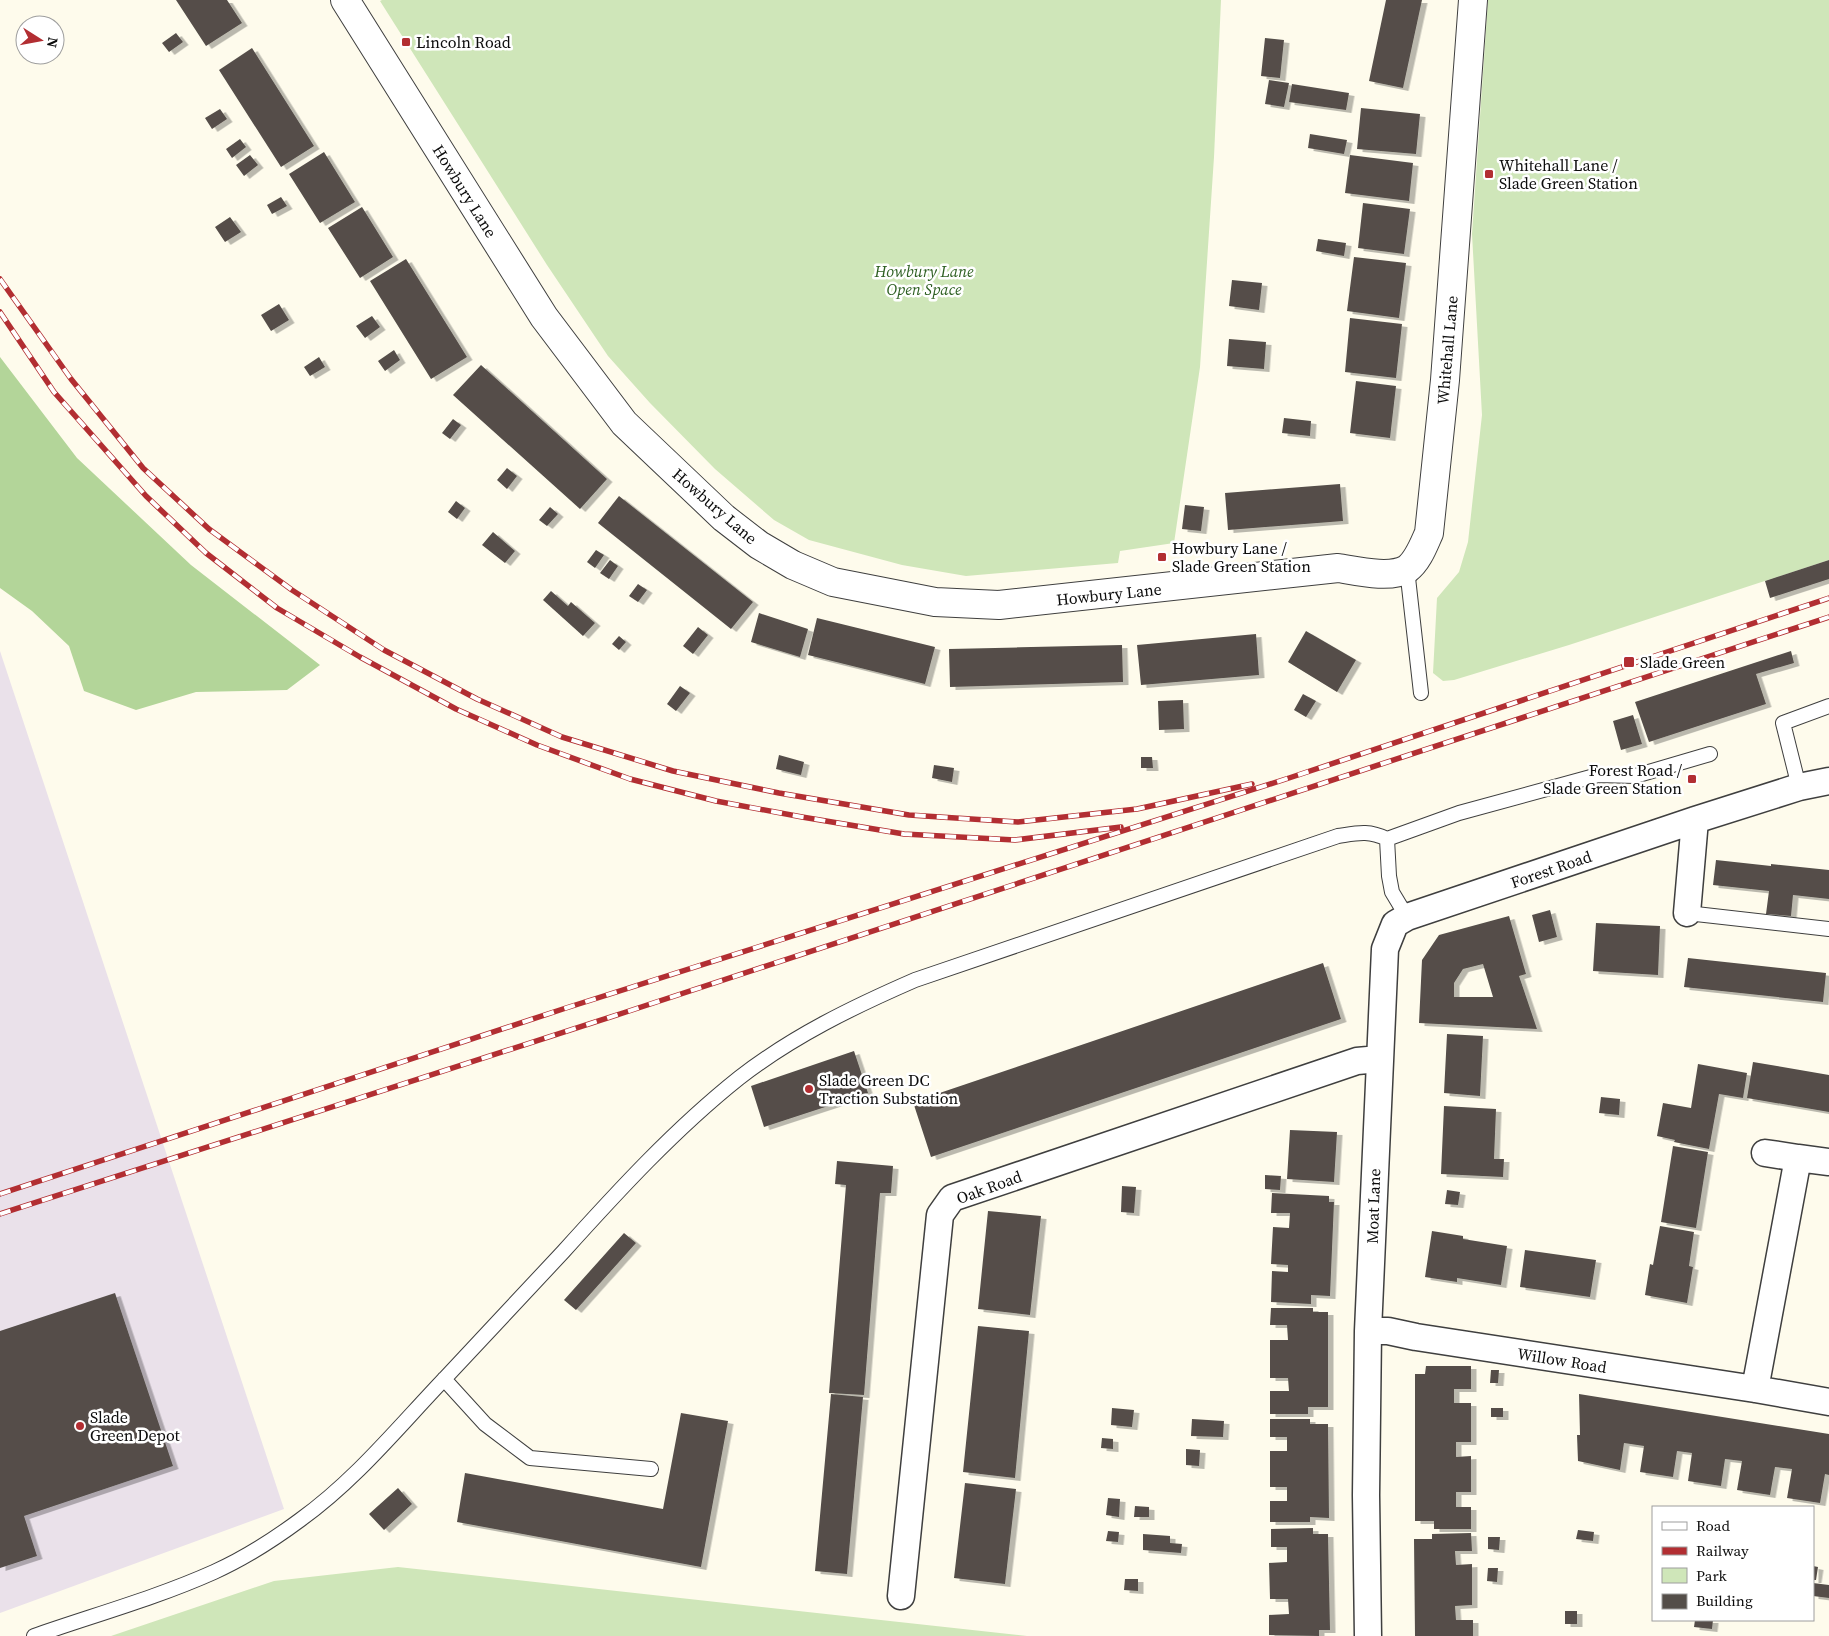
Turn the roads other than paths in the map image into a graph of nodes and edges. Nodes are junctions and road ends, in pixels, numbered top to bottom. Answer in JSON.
{"nodes":[{"id":1,"x":345,"y":0,"type":"edge"},
{"id":2,"x":1473,"y":0,"type":"edge"},
{"id":3,"x":1407,"y":568,"type":"junction"},
{"id":4,"x":1421,"y":693,"type":"dead end"},
{"id":5,"x":1829,"y":706,"type":"edge"},
{"id":6,"x":1710,"y":754,"type":"dead end"},
{"id":7,"x":1829,"y":781,"type":"edge"},
{"id":8,"x":1799,"y":788,"type":"junction"},
{"id":9,"x":1695,"y":820,"type":"junction"},
{"id":10,"x":1387,"y":839,"type":"junction"},
{"id":11,"x":1687,"y":913,"type":"joint"},
{"id":12,"x":1406,"y":917,"type":"junction"},
{"id":13,"x":1829,"y":929,"type":"edge"},
{"id":14,"x":1379,"y":1059,"type":"junction"},
{"id":15,"x":1765,"y":1153,"type":"dead end"},
{"id":16,"x":1798,"y":1158,"type":"junction"},
{"id":17,"x":1829,"y":1162,"type":"edge"},
{"id":18,"x":1368,"y":1331,"type":"junction"},
{"id":19,"x":444,"y":1379,"type":"junction"},
{"id":20,"x":1756,"y":1390,"type":"junction"},
{"id":21,"x":1829,"y":1402,"type":"edge"},
{"id":22,"x":652,"y":1469,"type":"dead end"},
{"id":23,"x":901,"y":1596,"type":"dead end"},
{"id":24,"x":34,"y":1636,"type":"edge"},
{"id":25,"x":1368,"y":1636,"type":"edge"}],
"edges":[{"from":1,"to":3,"type":"street","name":"Howbury Lane"},
{"from":2,"to":3,"type":"street","name":"Whitehall Lane"},
{"from":3,"to":4,"type":"lane"},
{"from":5,"to":8,"type":"lane"},
{"from":6,"to":10,"type":"lane"},
{"from":7,"to":8,"type":"street","name":"Forest Road"},
{"from":8,"to":9,"type":"street","name":"Forest Road"},
{"from":9,"to":11,"type":"street"},
{"from":9,"to":12,"type":"street","name":"Forest Road"},
{"from":10,"to":12,"type":"lane"},
{"from":10,"to":19,"type":"lane"},
{"from":11,"to":13,"type":"lane"},
{"from":12,"to":14,"type":"street","name":"Moat Lane"},
{"from":14,"to":18,"type":"street","name":"Moat Lane"},
{"from":14,"to":23,"type":"street","name":"Oak Road"},
{"from":15,"to":16,"type":"street"},
{"from":16,"to":17,"type":"street"},
{"from":16,"to":20,"type":"street"},
{"from":18,"to":20,"type":"street","name":"Willow Road"},
{"from":18,"to":25,"type":"street","name":"Moat Lane"},
{"from":19,"to":22,"type":"lane"},
{"from":19,"to":24,"type":"lane"},
{"from":20,"to":21,"type":"street","name":"Willow Road"}]}
